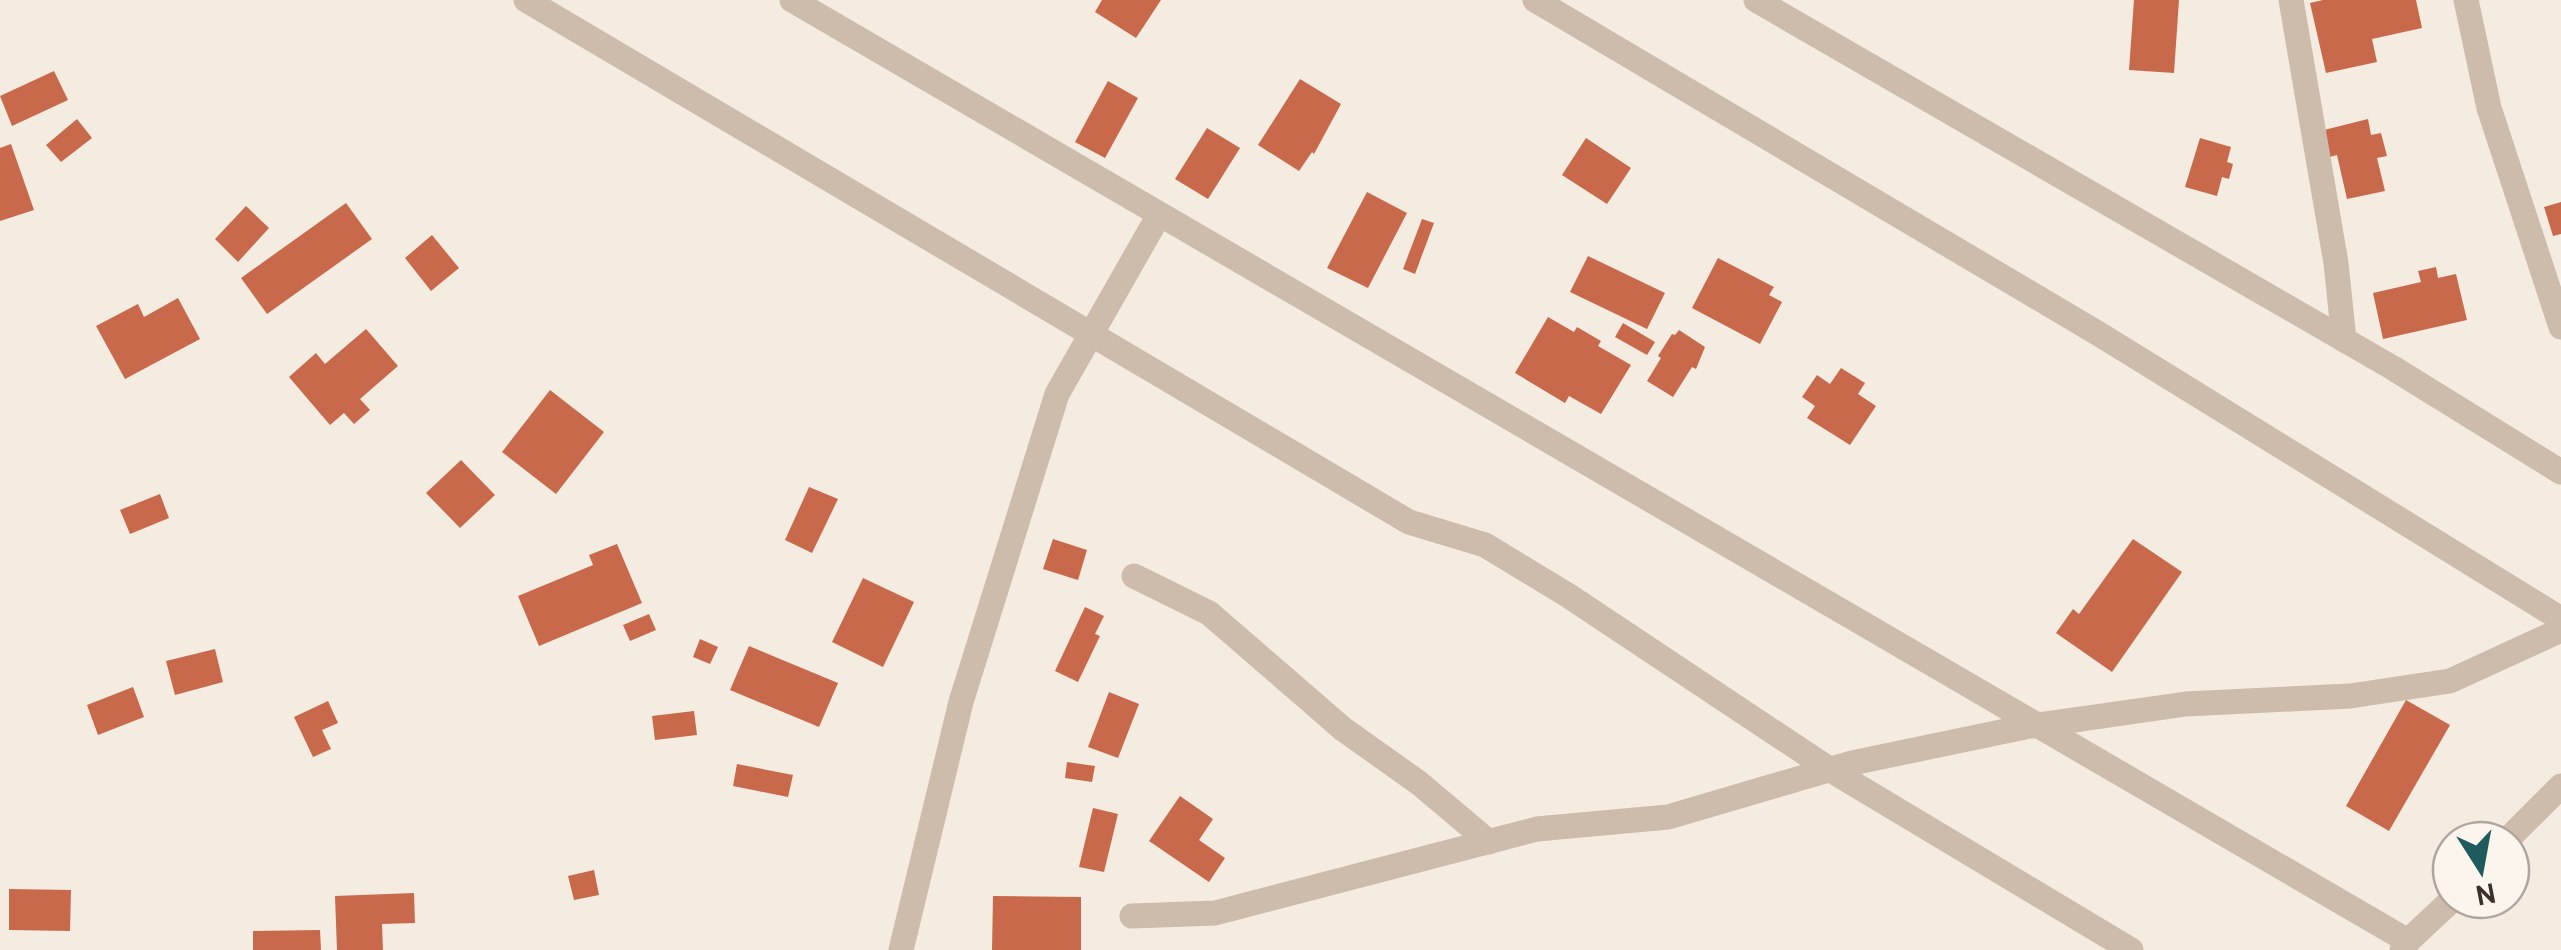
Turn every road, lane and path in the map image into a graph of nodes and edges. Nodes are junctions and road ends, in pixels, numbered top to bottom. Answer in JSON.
{"nodes":[{"id":1,"x":526,"y":0,"type":"edge"},
{"id":2,"x":792,"y":0,"type":"edge"},
{"id":3,"x":1535,"y":0,"type":"edge"},
{"id":4,"x":1756,"y":0,"type":"edge"},
{"id":5,"x":2291,"y":0,"type":"edge"},
{"id":6,"x":2466,"y":0,"type":"edge"},
{"id":7,"x":1159,"y":215,"type":"junction"},
{"id":8,"x":2561,"y":327,"type":"edge"},
{"id":9,"x":1090,"y":335,"type":"junction"},
{"id":10,"x":2344,"y":340,"type":"junction"},
{"id":11,"x":2561,"y":472,"type":"edge"},
{"id":12,"x":1134,"y":576,"type":"dead end"},
{"id":13,"x":2561,"y":618,"type":"edge"},
{"id":14,"x":2561,"y":630,"type":"edge"},
{"id":15,"x":2040,"y":725,"type":"junction"},
{"id":16,"x":1830,"y":769,"type":"junction"},
{"id":17,"x":2561,"y":786,"type":"edge"},
{"id":18,"x":2527,"y":820,"type":"edge"},
{"id":19,"x":1490,"y":842,"type":"junction"},
{"id":20,"x":1132,"y":916,"type":"dead end"},
{"id":21,"x":2431,"y":920,"type":"edge"},
{"id":22,"x":2405,"y":945,"type":"edge"},
{"id":23,"x":901,"y":950,"type":"edge"},
{"id":24,"x":2131,"y":950,"type":"edge"}],
"edges":[{"from":1,"to":9,"type":"street"},
{"from":2,"to":7,"type":"street"},
{"from":3,"to":13,"type":"street"},
{"from":4,"to":10,"type":"street"},
{"from":5,"to":10,"type":"street"},
{"from":6,"to":8,"type":"street"},
{"from":7,"to":9,"type":"street"},
{"from":7,"to":15,"type":"street"},
{"from":9,"to":16,"type":"street"},
{"from":9,"to":23,"type":"street"},
{"from":10,"to":11,"type":"street"},
{"from":12,"to":19,"type":"street"},
{"from":14,"to":15,"type":"street"},
{"from":15,"to":16,"type":"street"},
{"from":15,"to":22,"type":"street"},
{"from":16,"to":19,"type":"street"},
{"from":16,"to":24,"type":"street"},
{"from":17,"to":18,"type":"street"},
{"from":19,"to":20,"type":"street"},
{"from":21,"to":22,"type":"street"}]}
